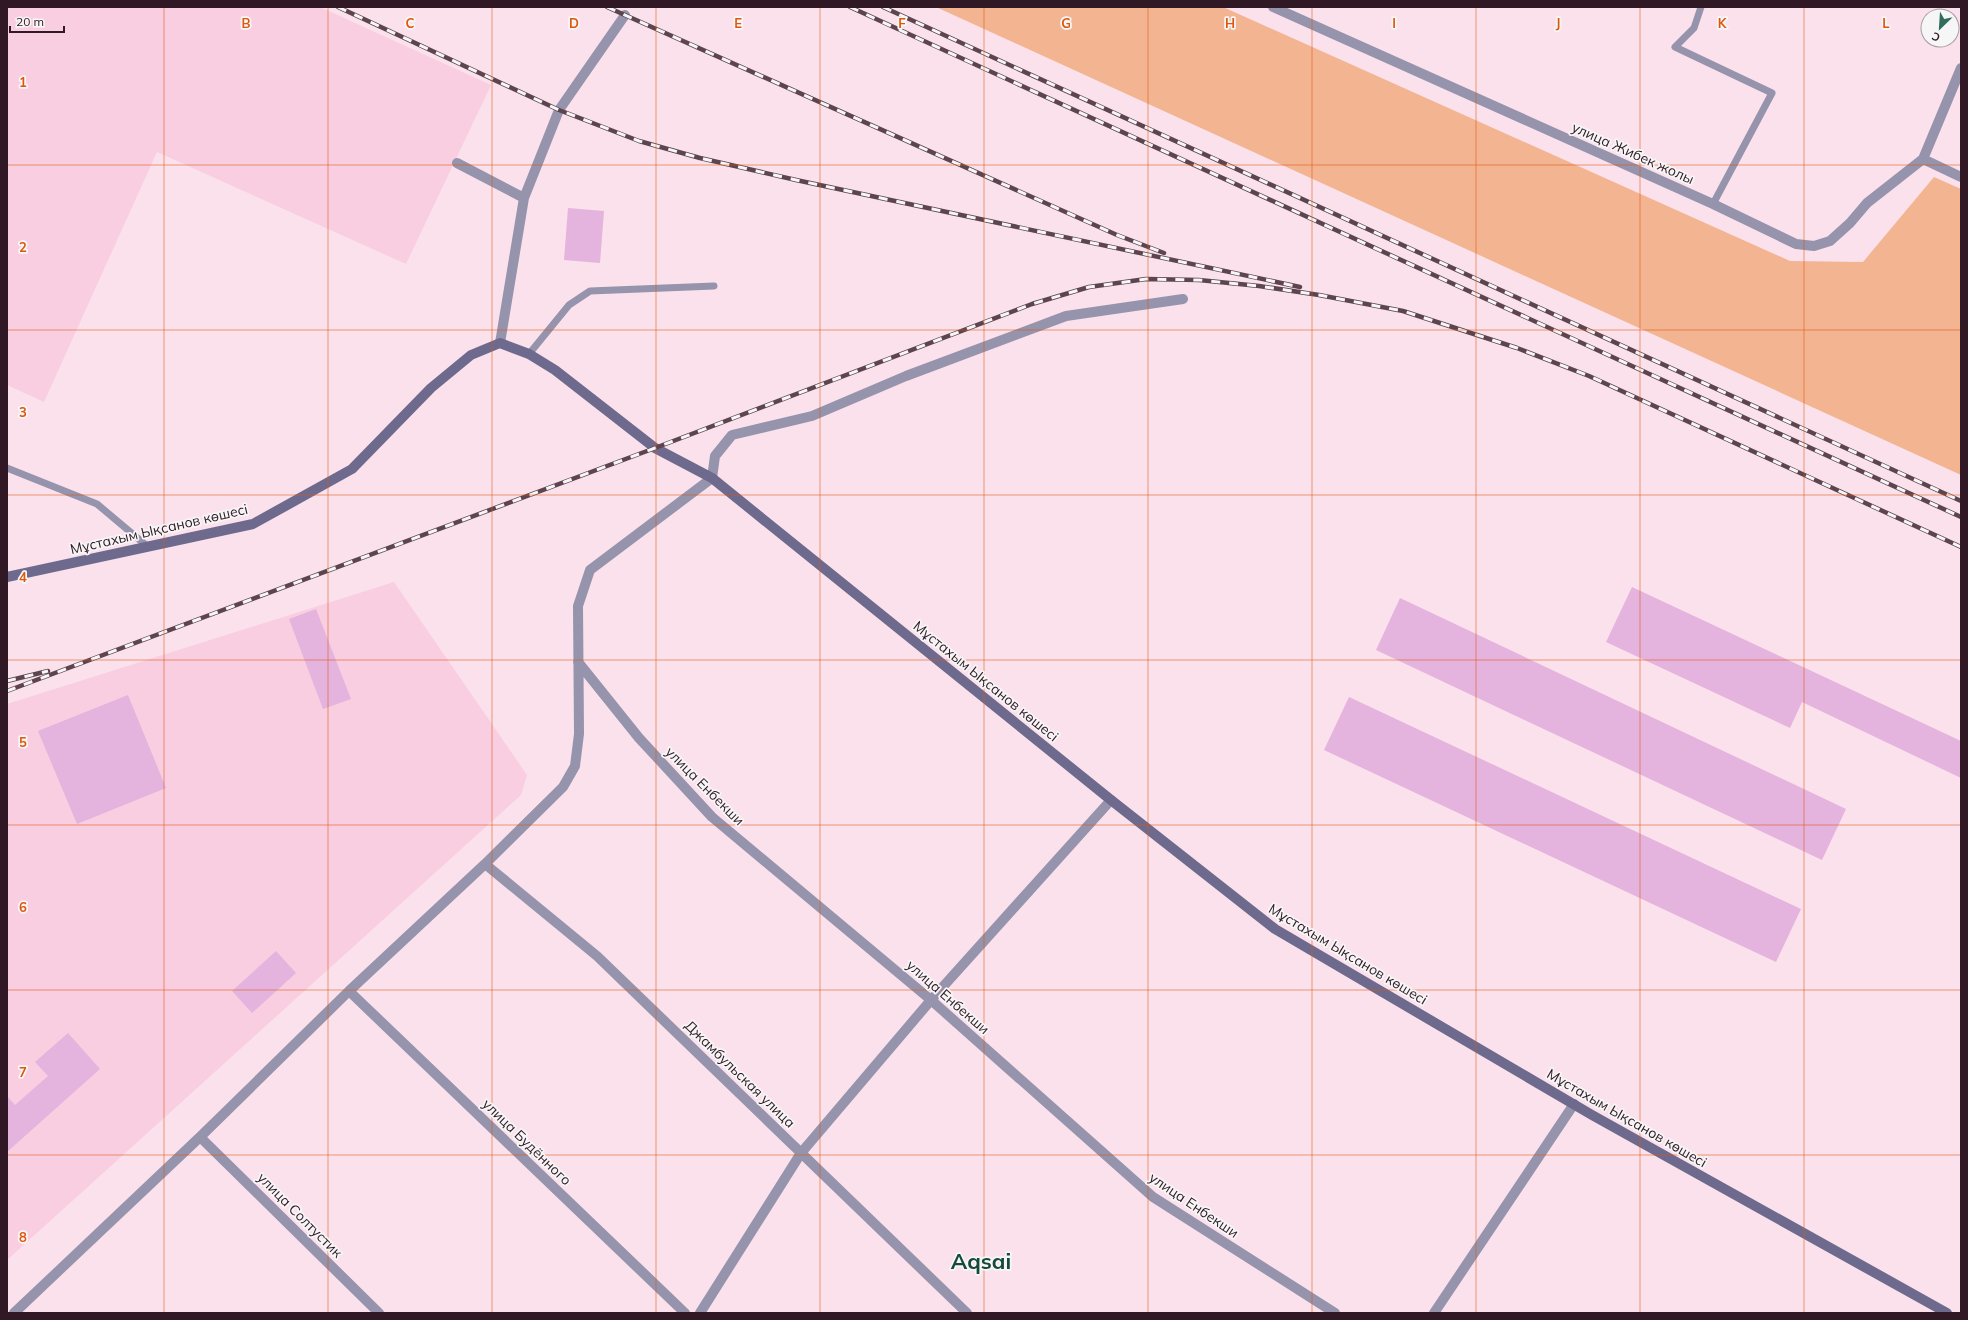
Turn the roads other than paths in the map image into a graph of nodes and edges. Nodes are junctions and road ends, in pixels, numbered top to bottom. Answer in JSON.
{"nodes":[{"id":1,"x":1273,"y":7,"type":"edge"},
{"id":2,"x":1701,"y":7,"type":"edge"},
{"id":3,"x":625,"y":15,"type":"dead end"},
{"id":4,"x":1961,"y":68,"type":"edge"},
{"id":5,"x":1923,"y":159,"type":"junction"},
{"id":6,"x":457,"y":163,"type":"dead end"},
{"id":7,"x":1961,"y":177,"type":"edge"},
{"id":8,"x":524,"y":198,"type":"junction"},
{"id":9,"x":1713,"y":204,"type":"junction"},
{"id":10,"x":714,"y":286,"type":"dead end"},
{"id":11,"x":1183,"y":299,"type":"dead end"},
{"id":12,"x":500,"y":343,"type":"junction"},
{"id":13,"x":529,"y":354,"type":"junction"},
{"id":14,"x":7,"y":468,"type":"edge"},
{"id":15,"x":712,"y":478,"type":"junction"},
{"id":16,"x":147,"y":546,"type":"junction"},
{"id":17,"x":7,"y":577,"type":"edge"},
{"id":18,"x":578,"y":662,"type":"junction"},
{"id":19,"x":1111,"y":800,"type":"junction"},
{"id":20,"x":485,"y":864,"type":"junction"},
{"id":21,"x":349,"y":991,"type":"junction"},
{"id":22,"x":931,"y":1000,"type":"junction"},
{"id":23,"x":1574,"y":1104,"type":"junction"},
{"id":24,"x":200,"y":1137,"type":"junction"},
{"id":25,"x":801,"y":1153,"type":"junction"},
{"id":26,"x":17,"y":1312,"type":"edge"},
{"id":27,"x":379,"y":1313,"type":"edge"},
{"id":28,"x":685,"y":1313,"type":"edge"},
{"id":29,"x":700,"y":1313,"type":"edge"},
{"id":30,"x":967,"y":1313,"type":"edge"},
{"id":31,"x":1335,"y":1313,"type":"edge"},
{"id":32,"x":1434,"y":1313,"type":"edge"},
{"id":33,"x":1947,"y":1313,"type":"edge"}],
"edges":[{"from":1,"to":9,"type":"street","name":"улица Жибек жолы"},
{"from":2,"to":9,"type":"lane"},
{"from":3,"to":8,"type":"street"},
{"from":4,"to":5,"type":"street"},
{"from":5,"to":7,"type":"street"},
{"from":5,"to":9,"type":"street","name":"улица Жибек жолы"},
{"from":6,"to":8,"type":"street"},
{"from":8,"to":12,"type":"street"},
{"from":10,"to":13,"type":"lane"},
{"from":11,"to":15,"type":"street"},
{"from":12,"to":13,"type":"main road","name":"Мұстахым Ықсанов көшесі"},
{"from":12,"to":16,"type":"main road","name":"Мұстахым Ықсанов көшесі"},
{"from":13,"to":15,"type":"main road","name":"Мұстахым Ықсанов көшесі"},
{"from":14,"to":16,"type":"lane"},
{"from":15,"to":18,"type":"street"},
{"from":15,"to":19,"type":"main road","name":"Мұстахым Ықсанов көшесі"},
{"from":16,"to":17,"type":"main road","name":"Мұстахым Ықсанов көшесі"},
{"from":18,"to":20,"type":"street"},
{"from":18,"to":22,"type":"street","name":"улица Енбекши"},
{"from":19,"to":22,"type":"street"},
{"from":19,"to":23,"type":"main road","name":"Мұстахым Ықсанов көшесі"},
{"from":20,"to":21,"type":"street"},
{"from":20,"to":25,"type":"street","name":"Джамбульская улица"},
{"from":21,"to":24,"type":"street"},
{"from":21,"to":28,"type":"street","name":"улица Будённого"},
{"from":22,"to":25,"type":"street"},
{"from":22,"to":31,"type":"street","name":"улица Енбекши"},
{"from":23,"to":32,"type":"street"},
{"from":23,"to":33,"type":"main road","name":"Мұстахым Ықсанов көшесі"},
{"from":24,"to":26,"type":"street"},
{"from":24,"to":27,"type":"street","name":"улица Солтустик"},
{"from":25,"to":29,"type":"street"},
{"from":25,"to":30,"type":"street","name":"Джамбульская улица"}]}
